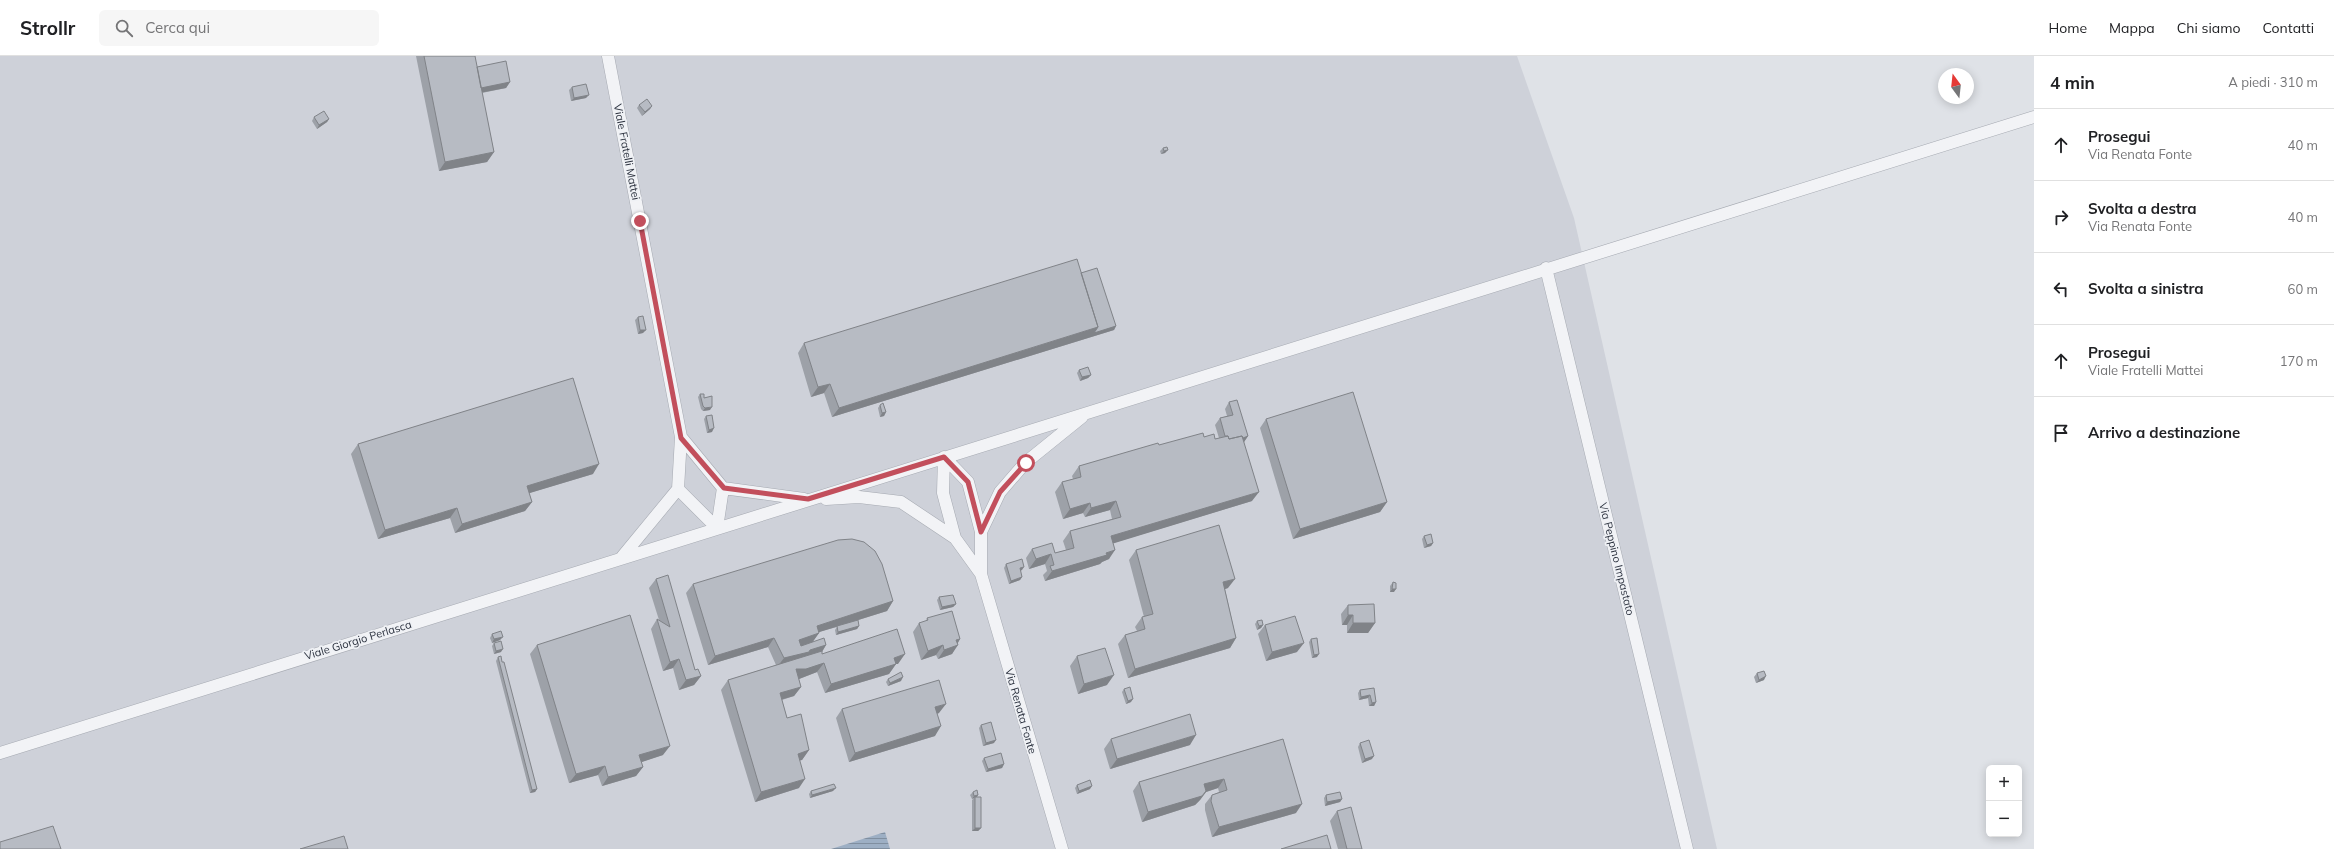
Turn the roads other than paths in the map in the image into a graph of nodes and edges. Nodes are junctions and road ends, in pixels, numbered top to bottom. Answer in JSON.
{"nodes":[{"id":1,"x":608,"y":56,"type":"edge"},
{"id":2,"x":2034,"y":117,"type":"edge"},
{"id":3,"x":1546,"y":268,"type":"junction"},
{"id":4,"x":1087,"y":413,"type":"junction"},
{"id":5,"x":681,"y":438,"type":"junction"},
{"id":6,"x":944,"y":457,"type":"junction"},
{"id":7,"x":724,"y":488,"type":"junction"},
{"id":8,"x":678,"y":489,"type":"junction"},
{"id":9,"x":808,"y":499,"type":"junction"},
{"id":10,"x":717,"y":528,"type":"junction"},
{"id":11,"x":981,"y":532,"type":"junction"},
{"id":12,"x":955,"y":538,"type":"junction"},
{"id":13,"x":622,"y":557,"type":"junction"},
{"id":14,"x":981,"y":574,"type":"junction"},
{"id":15,"x":0,"y":753,"type":"edge"},
{"id":16,"x":1062,"y":849,"type":"edge"},
{"id":17,"x":1687,"y":849,"type":"edge"}],
"edges":[{"from":1,"to":5,"type":"street","name":"Viale Fratelli Mattei"},
{"from":2,"to":3,"type":"street"},
{"from":3,"to":4,"type":"street"},
{"from":3,"to":17,"type":"street","name":"Via Peppino Impastato"},
{"from":4,"to":6,"type":"street"},
{"from":4,"to":11,"type":"street","name":"Via Renata Fonte"},
{"from":5,"to":7,"type":"street","name":"Viale Fratelli Mattei"},
{"from":5,"to":8,"type":"street","name":"Viale Fratelli Mattei"},
{"from":6,"to":9,"type":"street"},
{"from":6,"to":11,"type":"street","name":"Via Renata Fonte"},
{"from":6,"to":12,"type":"street","name":"Via Renata Fonte"},
{"from":7,"to":9,"type":"street"},
{"from":7,"to":10,"type":"street"},
{"from":8,"to":10,"type":"street"},
{"from":8,"to":13,"type":"street"},
{"from":9,"to":10,"type":"street","name":"Viale Giorgio Perlasca"},
{"from":9,"to":12,"type":"street","name":"Via Renata Fonte"},
{"from":10,"to":13,"type":"street","name":"Viale Giorgio Perlasca"},
{"from":11,"to":14,"type":"street","name":"Via Renata Fonte"},
{"from":12,"to":14,"type":"street","name":"Via Renata Fonte"},
{"from":13,"to":15,"type":"street","name":"Viale Giorgio Perlasca"},
{"from":14,"to":16,"type":"street","name":"Via Renata Fonte"}]}
